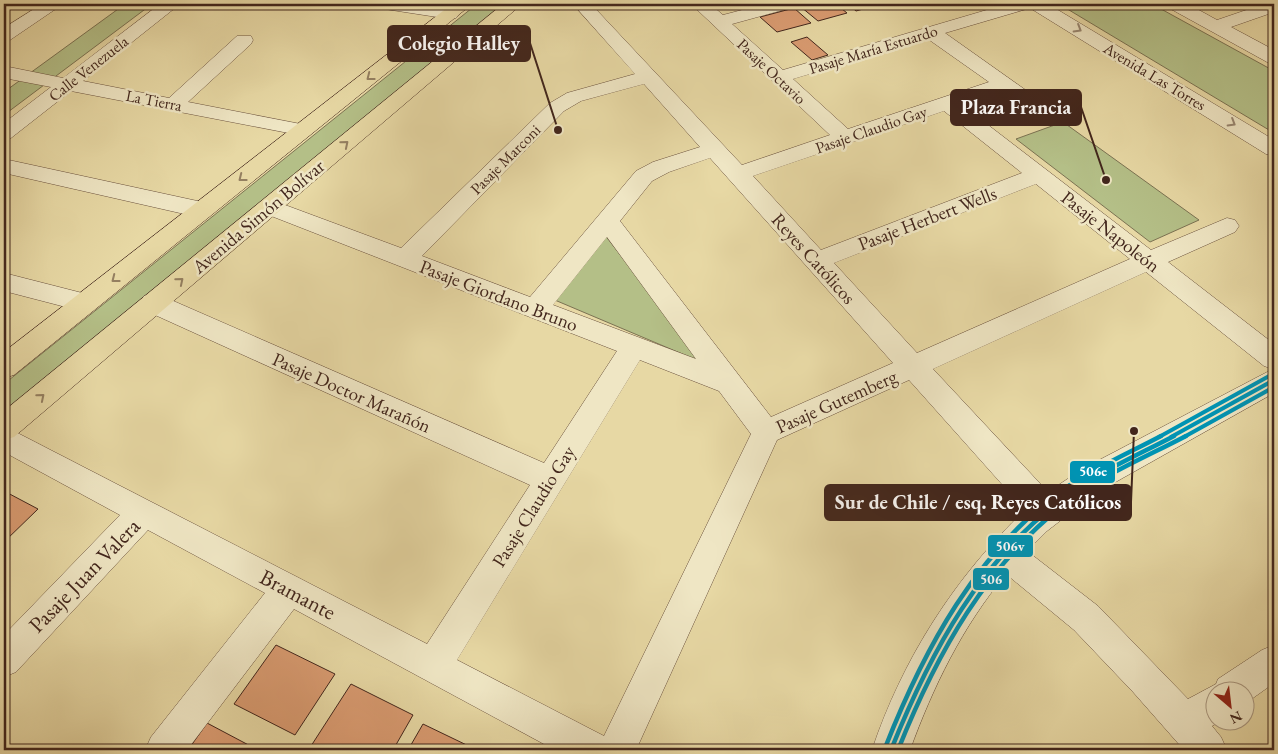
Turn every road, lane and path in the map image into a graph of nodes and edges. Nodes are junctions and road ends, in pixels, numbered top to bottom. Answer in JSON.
{"nodes":[{"id":1,"x":54,"y":4,"type":"edge"},
{"id":2,"x":171,"y":4,"type":"edge"},
{"id":3,"x":385,"y":4,"type":"edge"},
{"id":4,"x":513,"y":4,"type":"edge"},
{"id":5,"x":582,"y":4,"type":"edge"},
{"id":6,"x":700,"y":4,"type":"edge"},
{"id":7,"x":784,"y":4,"type":"edge"},
{"id":8,"x":1025,"y":4,"type":"edge"},
{"id":9,"x":1036,"y":4,"type":"edge"},
{"id":10,"x":1175,"y":4,"type":"edge"},
{"id":11,"x":1274,"y":6,"type":"edge"},
{"id":12,"x":456,"y":9,"type":"edge"},
{"id":13,"x":719,"y":22,"type":"junction"},
{"id":14,"x":1216,"y":26,"type":"junction"},
{"id":15,"x":931,"y":32,"type":"junction"},
{"id":16,"x":4,"y":36,"type":"edge"},
{"id":17,"x":244,"y":40,"type":"dead end"},
{"id":18,"x":1274,"y":58,"type":"edge"},
{"id":19,"x":4,"y":72,"type":"edge"},
{"id":20,"x":648,"y":76,"type":"junction"},
{"id":21,"x":779,"y":77,"type":"junction"},
{"id":22,"x":67,"y":84,"type":"junction"},
{"id":23,"x":1004,"y":84,"type":"junction"},
{"id":24,"x":947,"y":103,"type":"junction"},
{"id":25,"x":174,"y":104,"type":"junction"},
{"id":26,"x":1044,"y":112,"type":"dead end"},
{"id":27,"x":304,"y":130,"type":"junction"},
{"id":28,"x":4,"y":133,"type":"edge"},
{"id":29,"x":845,"y":138,"type":"junction"},
{"id":30,"x":714,"y":149,"type":"junction"},
{"id":31,"x":1274,"y":149,"type":"edge"},
{"id":32,"x":4,"y":166,"type":"edge"},
{"id":33,"x":737,"y":174,"type":"junction"},
{"id":34,"x":1038,"y":175,"type":"junction"},
{"id":35,"x":269,"y":207,"type":"junction"},
{"id":36,"x":202,"y":210,"type":"junction"},
{"id":37,"x":607,"y":221,"type":"junction"},
{"id":38,"x":1227,"y":226,"type":"dead end"},
{"id":39,"x":405,"y":259,"type":"junction"},
{"id":40,"x":816,"y":261,"type":"junction"},
{"id":41,"x":1149,"y":261,"type":"junction"},
{"id":42,"x":4,"y":282,"type":"edge"},
{"id":43,"x":85,"y":303,"type":"junction"},
{"id":44,"x":153,"y":303,"type":"junction"},
{"id":45,"x":535,"y":309,"type":"junction"},
{"id":46,"x":634,"y":347,"type":"junction"},
{"id":47,"x":1274,"y":359,"type":"edge"},
{"id":48,"x":913,"y":366,"type":"junction"},
{"id":49,"x":4,"y":367,"type":"edge"},
{"id":50,"x":1274,"y":380,"type":"edge"},
{"id":51,"x":729,"y":383,"type":"junction"},
{"id":52,"x":4,"y":428,"type":"edge"},
{"id":53,"x":766,"y":432,"type":"junction"},
{"id":54,"x":4,"y":438,"type":"edge"},
{"id":55,"x":550,"y":480,"type":"junction"},
{"id":56,"x":144,"y":512,"type":"junction"},
{"id":57,"x":1046,"y":512,"type":"junction"},
{"id":58,"x":1004,"y":553,"type":"junction"},
{"id":59,"x":289,"y":590,"type":"junction"},
{"id":60,"x":4,"y":660,"type":"edge"},
{"id":61,"x":1274,"y":662,"type":"edge"},
{"id":62,"x":432,"y":666,"type":"junction"},
{"id":63,"x":1245,"y":682,"type":"edge"},
{"id":64,"x":1206,"y":709,"type":"edge"},
{"id":65,"x":1184,"y":723,"type":"junction"},
{"id":66,"x":164,"y":750,"type":"edge"},
{"id":67,"x":592,"y":750,"type":"edge"},
{"id":68,"x":617,"y":750,"type":"edge"},
{"id":69,"x":891,"y":750,"type":"edge"},
{"id":70,"x":1208,"y":750,"type":"edge"}],
"edges":[{"from":1,"to":16,"type":"street"},
{"from":2,"to":22,"type":"street","name":"Calle Venezuela"},
{"from":3,"to":12,"type":"street"},
{"from":35,"to":4,"type":"main road","name":"Avenida Simón Bolívar","one_way":true},
{"from":5,"to":20,"type":"street","name":"Reyes Católicos"},
{"from":6,"to":13,"type":"street","name":"Pasaje Octavio"},
{"from":7,"to":13,"type":"street"},
{"from":8,"to":15,"type":"street","name":"Pasaje María Estuardo"},
{"from":9,"to":31,"type":"street","name":"Avenida Las Torres","one_way":true},
{"from":10,"to":14,"type":"street"},
{"from":11,"to":14,"type":"street"},
{"from":12,"to":27,"type":"main road","name":"Avenida Simón Bolívar","one_way":true},
{"from":13,"to":21,"type":"street","name":"Pasaje Octavio"},
{"from":14,"to":18,"type":"street"},
{"from":15,"to":21,"type":"street","name":"Pasaje María Estuardo"},
{"from":15,"to":23,"type":"street"},
{"from":17,"to":25,"type":"street"},
{"from":19,"to":22,"type":"street","name":"La Tierra"},
{"from":20,"to":30,"type":"street","name":"Reyes Católicos"},
{"from":20,"to":39,"type":"street","name":"Pasaje Marconi"},
{"from":21,"to":29,"type":"street","name":"Pasaje Octavio"},
{"from":22,"to":25,"type":"street","name":"La Tierra"},
{"from":22,"to":28,"type":"street","name":"Calle Venezuela"},
{"from":23,"to":24,"type":"street","name":"Pasaje Claudio Gay"},
{"from":23,"to":26,"type":"street"},
{"from":24,"to":29,"type":"street","name":"Pasaje Claudio Gay"},
{"from":24,"to":34,"type":"street","name":"Pasaje Napoleón"},
{"from":25,"to":27,"type":"street","name":"La Tierra"},
{"from":27,"to":36,"type":"main road","name":"Avenida Simón Bolívar","one_way":true},
{"from":29,"to":33,"type":"street","name":"Pasaje Claudio Gay"},
{"from":30,"to":33,"type":"street","name":"Reyes Católicos"},
{"from":30,"to":37,"type":"street"},
{"from":32,"to":36,"type":"street"},
{"from":33,"to":40,"type":"street","name":"Reyes Católicos"},
{"from":34,"to":40,"type":"street","name":"Pasaje Herbert Wells"},
{"from":34,"to":41,"type":"street","name":"Pasaje Napoleón"},
{"from":35,"to":39,"type":"street","name":"Pasaje Giordano Bruno"},
{"from":44,"to":35,"type":"main road","name":"Avenida Simón Bolívar","one_way":true},
{"from":36,"to":43,"type":"main road","name":"Avenida Simón Bolívar","one_way":true},
{"from":37,"to":45,"type":"street"},
{"from":37,"to":51,"type":"street"},
{"from":38,"to":41,"type":"street","name":"Pasaje Gutemberg"},
{"from":39,"to":45,"type":"street","name":"Pasaje Giordano Bruno"},
{"from":40,"to":48,"type":"street","name":"Reyes Católicos"},
{"from":41,"to":47,"type":"street","name":"Pasaje Napoleón"},
{"from":41,"to":48,"type":"street","name":"Pasaje Gutemberg"},
{"from":42,"to":43,"type":"street"},
{"from":43,"to":49,"type":"main road","name":"Avenida Simón Bolívar"},
{"from":52,"to":44,"type":"main road","name":"Avenida Simón Bolívar","one_way":true},
{"from":44,"to":55,"type":"street","name":"Pasaje Doctor Marañón"},
{"from":45,"to":46,"type":"street","name":"Pasaje Giordano Bruno"},
{"from":46,"to":51,"type":"street","name":"Pasaje Giordano Bruno"},
{"from":46,"to":55,"type":"street","name":"Pasaje Claudio Gay"},
{"from":48,"to":53,"type":"street","name":"Pasaje Gutemberg"},
{"from":48,"to":57,"type":"street","name":"Reyes Católicos"},
{"from":50,"to":57,"type":"street"},
{"from":51,"to":53,"type":"street"},
{"from":53,"to":68,"type":"street","name":"Pasaje Gutemberg"},
{"from":54,"to":56,"type":"street","name":"Bramante"},
{"from":55,"to":62,"type":"street","name":"Pasaje Claudio Gay"},
{"from":56,"to":59,"type":"street","name":"Bramante"},
{"from":56,"to":60,"type":"street","name":"Pasaje Juan Valera"},
{"from":57,"to":58,"type":"street"},
{"from":58,"to":65,"type":"street"},
{"from":58,"to":69,"type":"street"},
{"from":59,"to":62,"type":"street","name":"Bramante"},
{"from":59,"to":66,"type":"street"},
{"from":61,"to":63,"type":"street"},
{"from":62,"to":67,"type":"street","name":"Bramante"},
{"from":64,"to":65,"type":"street"},
{"from":65,"to":70,"type":"street"}]}
